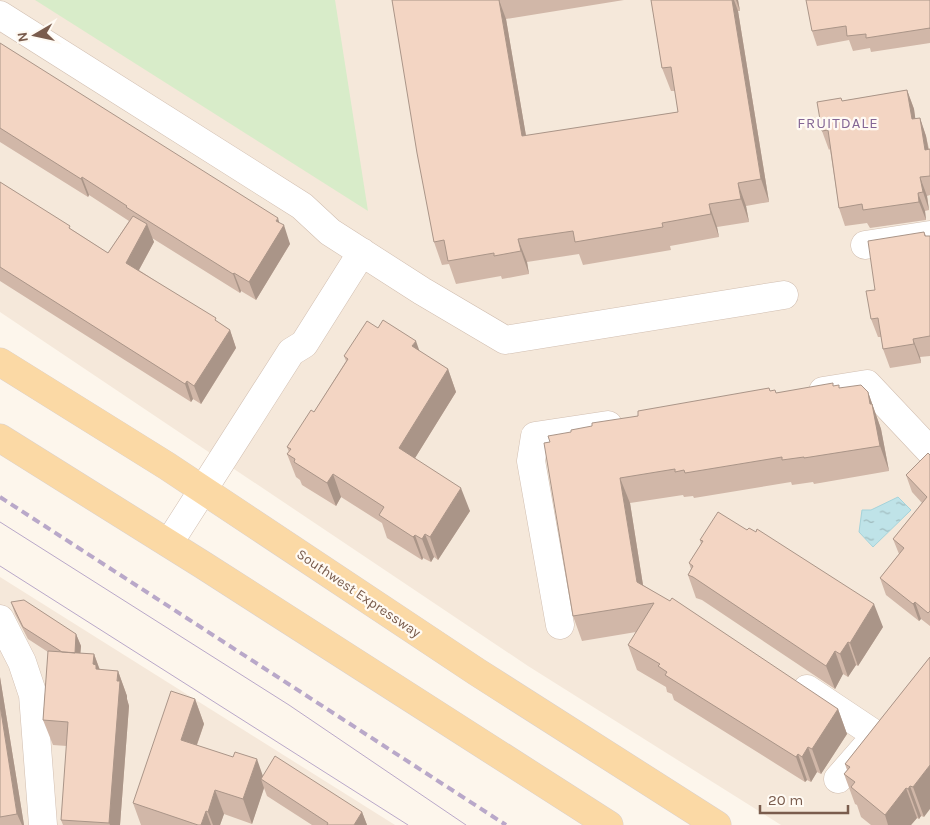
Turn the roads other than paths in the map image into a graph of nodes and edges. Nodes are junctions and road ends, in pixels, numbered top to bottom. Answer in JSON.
{"nodes":[{"id":1,"x":0,"y":15,"type":"edge"},
{"id":2,"x":930,"y":236,"type":"edge"},
{"id":3,"x":865,"y":245,"type":"dead end"},
{"id":4,"x":362,"y":252,"type":"junction"},
{"id":5,"x":784,"y":295,"type":"dead end"},
{"id":6,"x":0,"y":362,"type":"edge"},
{"id":7,"x":799,"y":395,"type":"edge"},
{"id":8,"x":632,"y":421,"type":"edge"},
{"id":9,"x":0,"y":438,"type":"edge"},
{"id":10,"x":930,"y":451,"type":"edge"},
{"id":11,"x":202,"y":489,"type":"junction"},
{"id":12,"x":169,"y":543,"type":"junction"},
{"id":13,"x":0,"y":619,"type":"edge"},
{"id":14,"x":560,"y":625,"type":"dead end"},
{"id":15,"x":785,"y":674,"type":"edge"},
{"id":16,"x":894,"y":714,"type":"edge"},
{"id":17,"x":876,"y":735,"type":"junction"},
{"id":18,"x":838,"y":779,"type":"dead end"},
{"id":19,"x":43,"y":825,"type":"edge"},
{"id":20,"x":609,"y":825,"type":"edge"},
{"id":21,"x":718,"y":825,"type":"edge"}],
"edges":[{"from":1,"to":4,"type":"street"},
{"from":2,"to":3,"type":"street"},
{"from":4,"to":5,"type":"street"},
{"from":4,"to":11,"type":"street"},
{"from":6,"to":11,"type":"main road","name":"Southwest Expressway"},
{"from":7,"to":10,"type":"street"},
{"from":8,"to":14,"type":"street"},
{"from":9,"to":12,"type":"main road"},
{"from":11,"to":12,"type":"street"},
{"from":11,"to":21,"type":"main road","name":"Southwest Expressway"},
{"from":12,"to":20,"type":"main road"},
{"from":13,"to":19,"type":"street"},
{"from":15,"to":17,"type":"street"},
{"from":16,"to":17,"type":"street"},
{"from":17,"to":18,"type":"street"}]}
